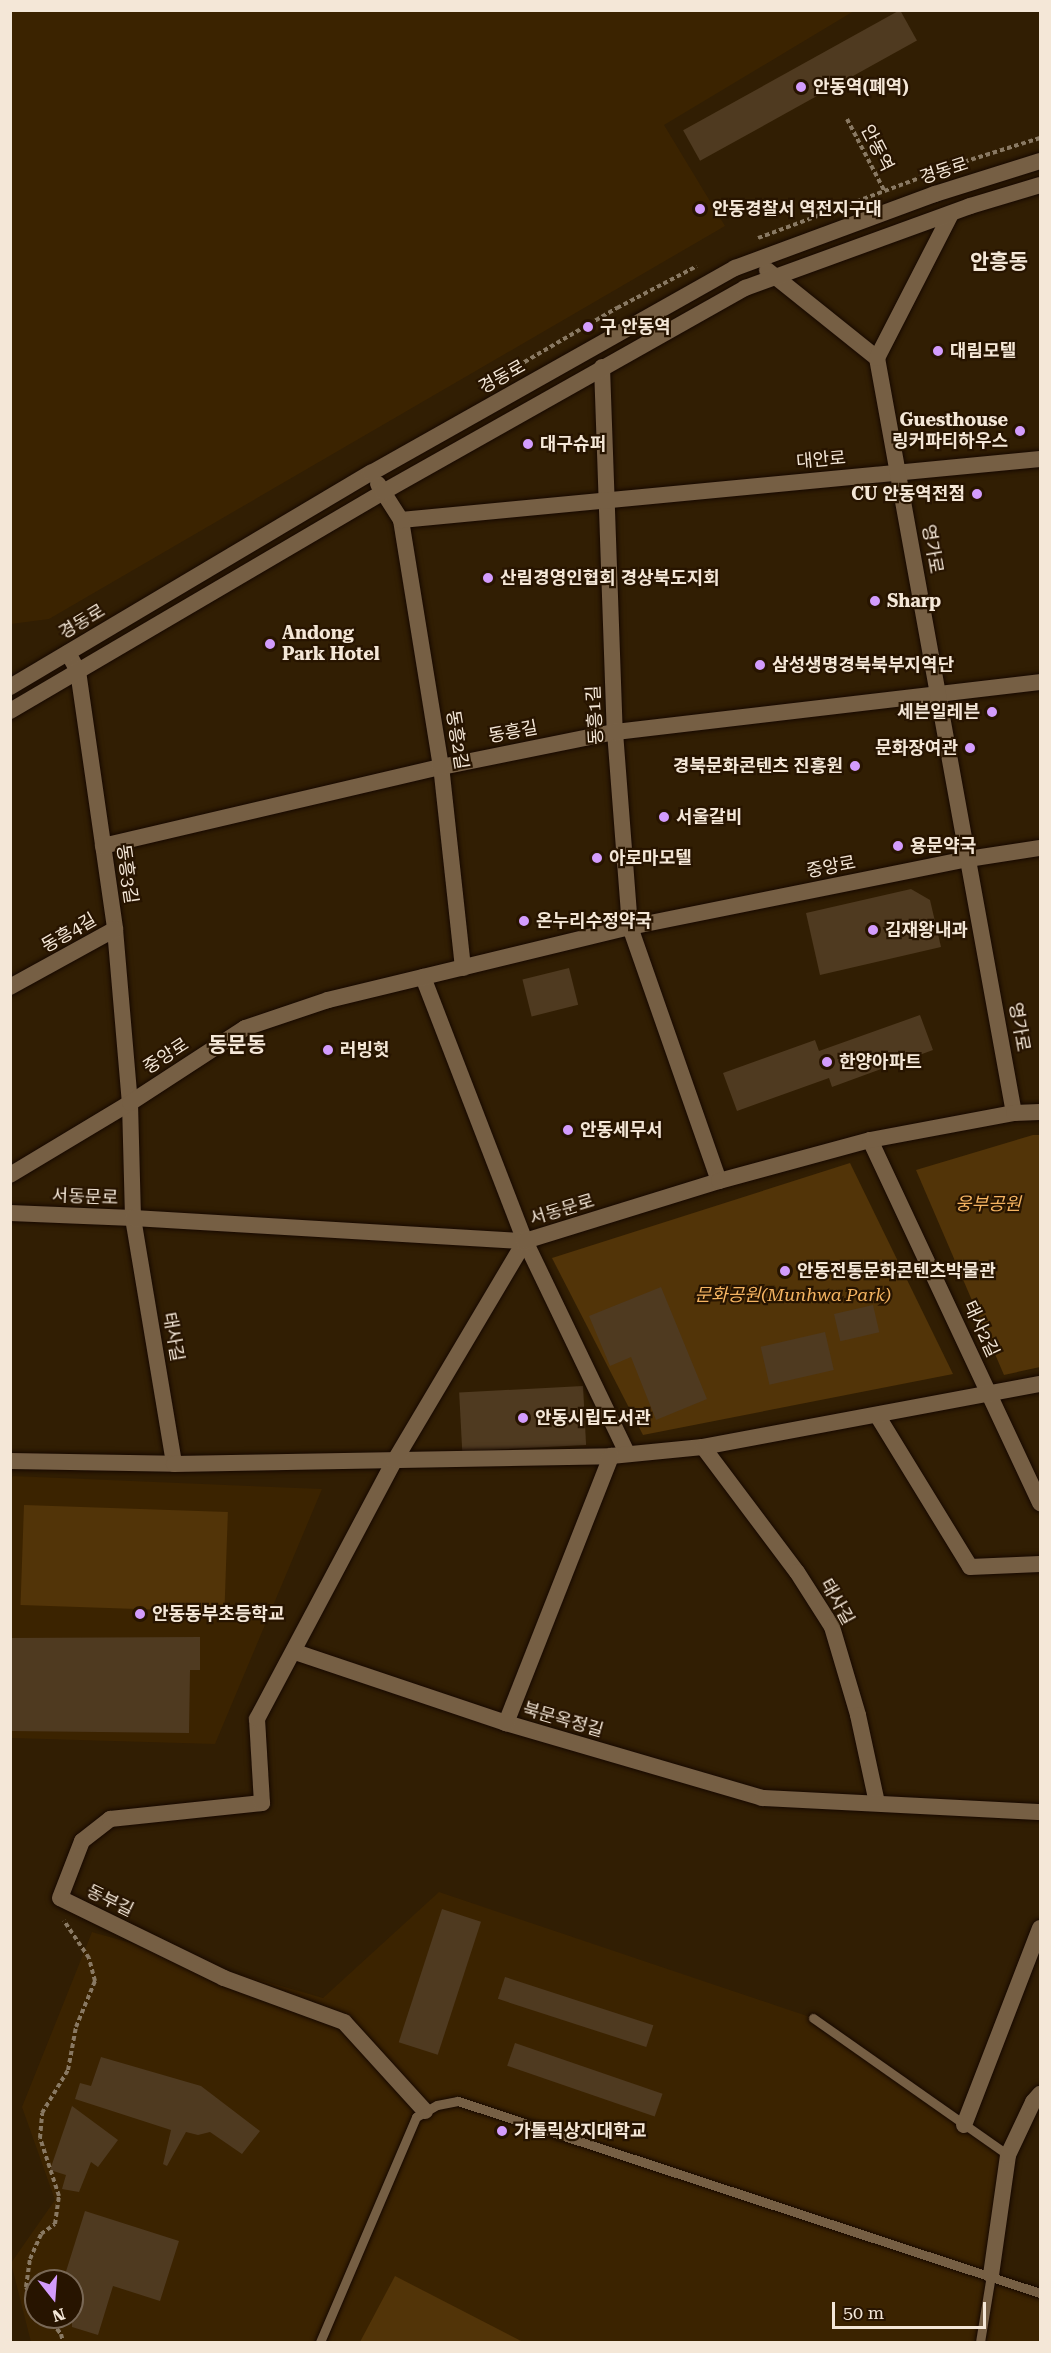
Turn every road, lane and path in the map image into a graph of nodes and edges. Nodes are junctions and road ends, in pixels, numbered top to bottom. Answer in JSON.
{"nodes":[{"id":1,"x":847,"y":119,"type":"dead end"},
{"id":2,"x":1041,"y":161,"type":"edge"},
{"id":3,"x":1041,"y":185,"type":"edge"},
{"id":4,"x":884,"y":190,"type":"dead end"},
{"id":5,"x":951,"y":214,"type":"junction"},
{"id":6,"x":757,"y":259,"type":"junction"},
{"id":7,"x":772,"y":277,"type":"junction"},
{"id":8,"x":877,"y":358,"type":"junction"},
{"id":9,"x":602,"y":367,"type":"junction"},
{"id":10,"x":1041,"y":459,"type":"edge"},
{"id":11,"x":898,"y":472,"type":"junction"},
{"id":12,"x":371,"y":473,"type":"junction"},
{"id":13,"x":383,"y":492,"type":"junction"},
{"id":14,"x":606,"y":500,"type":"junction"},
{"id":15,"x":401,"y":520,"type":"junction"},
{"id":16,"x":68,"y":653,"type":"junction"},
{"id":17,"x":78,"y":671,"type":"junction"},
{"id":18,"x":1041,"y":682,"type":"edge"},
{"id":19,"x":10,"y":687,"type":"edge"},
{"id":20,"x":938,"y":692,"type":"junction"},
{"id":21,"x":10,"y":711,"type":"edge"},
{"id":22,"x":615,"y":732,"type":"junction"},
{"id":23,"x":441,"y":767,"type":"junction"},
{"id":24,"x":103,"y":846,"type":"junction"},
{"id":25,"x":1041,"y":848,"type":"edge"},
{"id":26,"x":968,"y":859,"type":"junction"},
{"id":27,"x":630,"y":927,"type":"junction"},
{"id":28,"x":115,"y":929,"type":"junction"},
{"id":29,"x":463,"y":968,"type":"junction"},
{"id":30,"x":423,"y":977,"type":"junction"},
{"id":31,"x":10,"y":987,"type":"edge"},
{"id":32,"x":130,"y":1103,"type":"junction"},
{"id":33,"x":1041,"y":1112,"type":"edge"},
{"id":34,"x":1014,"y":1113,"type":"junction"},
{"id":35,"x":870,"y":1140,"type":"junction"},
{"id":36,"x":10,"y":1175,"type":"edge"},
{"id":37,"x":719,"y":1181,"type":"junction"},
{"id":38,"x":10,"y":1214,"type":"edge"},
{"id":39,"x":133,"y":1218,"type":"junction"},
{"id":40,"x":525,"y":1242,"type":"junction"},
{"id":41,"x":1041,"y":1384,"type":"edge"},
{"id":42,"x":990,"y":1394,"type":"junction"},
{"id":43,"x":877,"y":1415,"type":"junction"},
{"id":44,"x":703,"y":1447,"type":"junction"},
{"id":45,"x":619,"y":1454,"type":"junction"},
{"id":46,"x":395,"y":1460,"type":"junction"},
{"id":47,"x":10,"y":1461,"type":"edge"},
{"id":48,"x":174,"y":1464,"type":"junction"},
{"id":49,"x":1041,"y":1503,"type":"edge"},
{"id":50,"x":1041,"y":1564,"type":"edge"},
{"id":51,"x":295,"y":1652,"type":"junction"},
{"id":52,"x":506,"y":1723,"type":"junction"},
{"id":53,"x":877,"y":1803,"type":"junction"},
{"id":54,"x":1041,"y":1812,"type":"edge"},
{"id":55,"x":60,"y":1898,"type":"junction"},
{"id":56,"x":1041,"y":1928,"type":"edge"},
{"id":57,"x":813,"y":2018,"type":"dead end"},
{"id":58,"x":1038,"y":2102,"type":"edge"},
{"id":59,"x":425,"y":2111,"type":"junction"},
{"id":60,"x":964,"y":2125,"type":"junction"},
{"id":61,"x":1008,"y":2155,"type":"junction"},
{"id":62,"x":29,"y":2269,"type":"edge"},
{"id":63,"x":991,"y":2275,"type":"junction"},
{"id":64,"x":1041,"y":2293,"type":"edge"},
{"id":65,"x":57,"y":2329,"type":"edge"},
{"id":66,"x":63,"y":2343,"type":"edge"},
{"id":67,"x":320,"y":2343,"type":"edge"},
{"id":68,"x":980,"y":2343,"type":"edge"}],
"edges":[{"from":1,"to":4,"type":"path","name":"안동역"},
{"from":2,"to":6,"type":"street","name":"경동로"},
{"from":3,"to":5,"type":"street"},
{"from":5,"to":7,"type":"street"},
{"from":5,"to":8,"type":"street"},
{"from":6,"to":7,"type":"street"},
{"from":6,"to":12,"type":"street","name":"경동로"},
{"from":7,"to":8,"type":"street"},
{"from":7,"to":9,"type":"street"},
{"from":8,"to":11,"type":"street","name":"영가로"},
{"from":9,"to":13,"type":"street"},
{"from":9,"to":14,"type":"street"},
{"from":10,"to":11,"type":"street","name":"대안로"},
{"from":11,"to":14,"type":"street","name":"대안로"},
{"from":11,"to":20,"type":"street","name":"영가로"},
{"from":12,"to":13,"type":"street"},
{"from":12,"to":16,"type":"street","name":"경동로"},
{"from":13,"to":15,"type":"street"},
{"from":13,"to":17,"type":"street"},
{"from":14,"to":15,"type":"street","name":"대안로"},
{"from":14,"to":22,"type":"street","name":"동흥1길"},
{"from":15,"to":23,"type":"street","name":"동흥2길"},
{"from":16,"to":17,"type":"street","name":"동흥3길"},
{"from":16,"to":19,"type":"street","name":"경동로"},
{"from":17,"to":21,"type":"street"},
{"from":17,"to":24,"type":"street","name":"동흥3길"},
{"from":18,"to":20,"type":"street","name":"동흥길"},
{"from":20,"to":22,"type":"street","name":"동흥길"},
{"from":20,"to":26,"type":"street","name":"영가로"},
{"from":22,"to":23,"type":"street","name":"동흥길"},
{"from":22,"to":27,"type":"street","name":"동흥1길"},
{"from":23,"to":24,"type":"street","name":"동흥길"},
{"from":23,"to":29,"type":"street","name":"동흥2길"},
{"from":24,"to":28,"type":"street","name":"동흥3길"},
{"from":25,"to":26,"type":"street","name":"중앙로"},
{"from":26,"to":27,"type":"street","name":"중앙로"},
{"from":26,"to":34,"type":"street","name":"영가로"},
{"from":27,"to":29,"type":"street","name":"중앙로"},
{"from":27,"to":37,"type":"street"},
{"from":28,"to":31,"type":"street","name":"동흥4길"},
{"from":28,"to":32,"type":"street","name":"동흥3길"},
{"from":29,"to":30,"type":"street","name":"중앙로"},
{"from":30,"to":32,"type":"street","name":"중앙로"},
{"from":30,"to":40,"type":"street"},
{"from":32,"to":36,"type":"street","name":"중앙로"},
{"from":32,"to":39,"type":"street","name":"동흥3길"},
{"from":33,"to":34,"type":"street","name":"서동문로"},
{"from":34,"to":35,"type":"street","name":"서동문로"},
{"from":35,"to":37,"type":"street","name":"서동문로"},
{"from":35,"to":42,"type":"street","name":"태사2길"},
{"from":37,"to":40,"type":"street","name":"서동문로"},
{"from":38,"to":39,"type":"street","name":"서동문로"},
{"from":39,"to":40,"type":"street","name":"서동문로"},
{"from":39,"to":48,"type":"street","name":"태사길"},
{"from":40,"to":45,"type":"street"},
{"from":40,"to":46,"type":"street"},
{"from":41,"to":42,"type":"street"},
{"from":42,"to":43,"type":"street"},
{"from":42,"to":49,"type":"street","name":"태사2길"},
{"from":43,"to":44,"type":"street"},
{"from":43,"to":50,"type":"street"},
{"from":44,"to":45,"type":"street"},
{"from":44,"to":53,"type":"street","name":"태사길"},
{"from":45,"to":46,"type":"street"},
{"from":45,"to":52,"type":"street"},
{"from":46,"to":48,"type":"street"},
{"from":46,"to":51,"type":"street"},
{"from":47,"to":48,"type":"street"},
{"from":51,"to":52,"type":"street","name":"북문옥정길"},
{"from":51,"to":55,"type":"street","name":"동부길"},
{"from":52,"to":53,"type":"street","name":"북문옥정길"},
{"from":53,"to":54,"type":"street","name":"북문옥정길"},
{"from":55,"to":59,"type":"street","name":"동부길"},
{"from":55,"to":62,"type":"path"},
{"from":56,"to":60,"type":"street"},
{"from":57,"to":60,"type":"lane"},
{"from":58,"to":61,"type":"street"},
{"from":59,"to":63,"type":"lane"},
{"from":59,"to":67,"type":"lane"},
{"from":60,"to":61,"type":"lane"},
{"from":61,"to":63,"type":"street"},
{"from":63,"to":64,"type":"lane"},
{"from":63,"to":68,"type":"lane"},
{"from":65,"to":66,"type":"path"}]}
